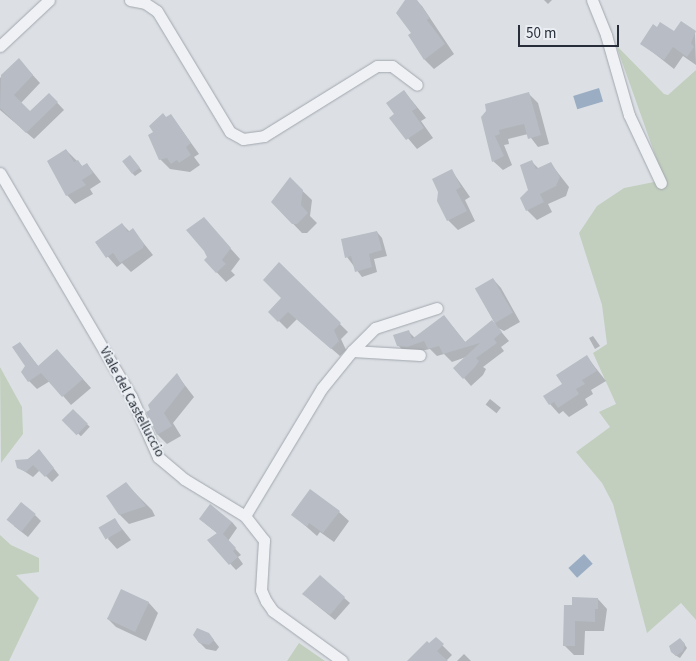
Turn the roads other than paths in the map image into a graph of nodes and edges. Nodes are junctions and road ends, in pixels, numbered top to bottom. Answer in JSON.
{"nodes":[{"id":1,"x":49,"y":0,"type":"edge"},
{"id":2,"x":130,"y":0,"type":"edge"},
{"id":3,"x":592,"y":0,"type":"edge"},
{"id":4,"x":0,"y":46,"type":"edge"},
{"id":5,"x":417,"y":85,"type":"dead end"},
{"id":6,"x":0,"y":173,"type":"edge"},
{"id":7,"x":661,"y":182,"type":"dead end"},
{"id":8,"x":437,"y":308,"type":"dead end"},
{"id":9,"x":352,"y":351,"type":"junction"},
{"id":10,"x":420,"y":355,"type":"dead end"},
{"id":11,"x":246,"y":516,"type":"junction"},
{"id":12,"x":342,"y":661,"type":"edge"}],
"edges":[{"from":1,"to":4,"type":"street"},
{"from":2,"to":5,"type":"street"},
{"from":3,"to":7,"type":"street"},
{"from":6,"to":11,"type":"street","name":"Viale del Castelluccio"},
{"from":8,"to":9,"type":"street"},
{"from":9,"to":10,"type":"street"},
{"from":9,"to":11,"type":"street"},
{"from":11,"to":12,"type":"street","name":"Viale del Castelluccio"}]}
